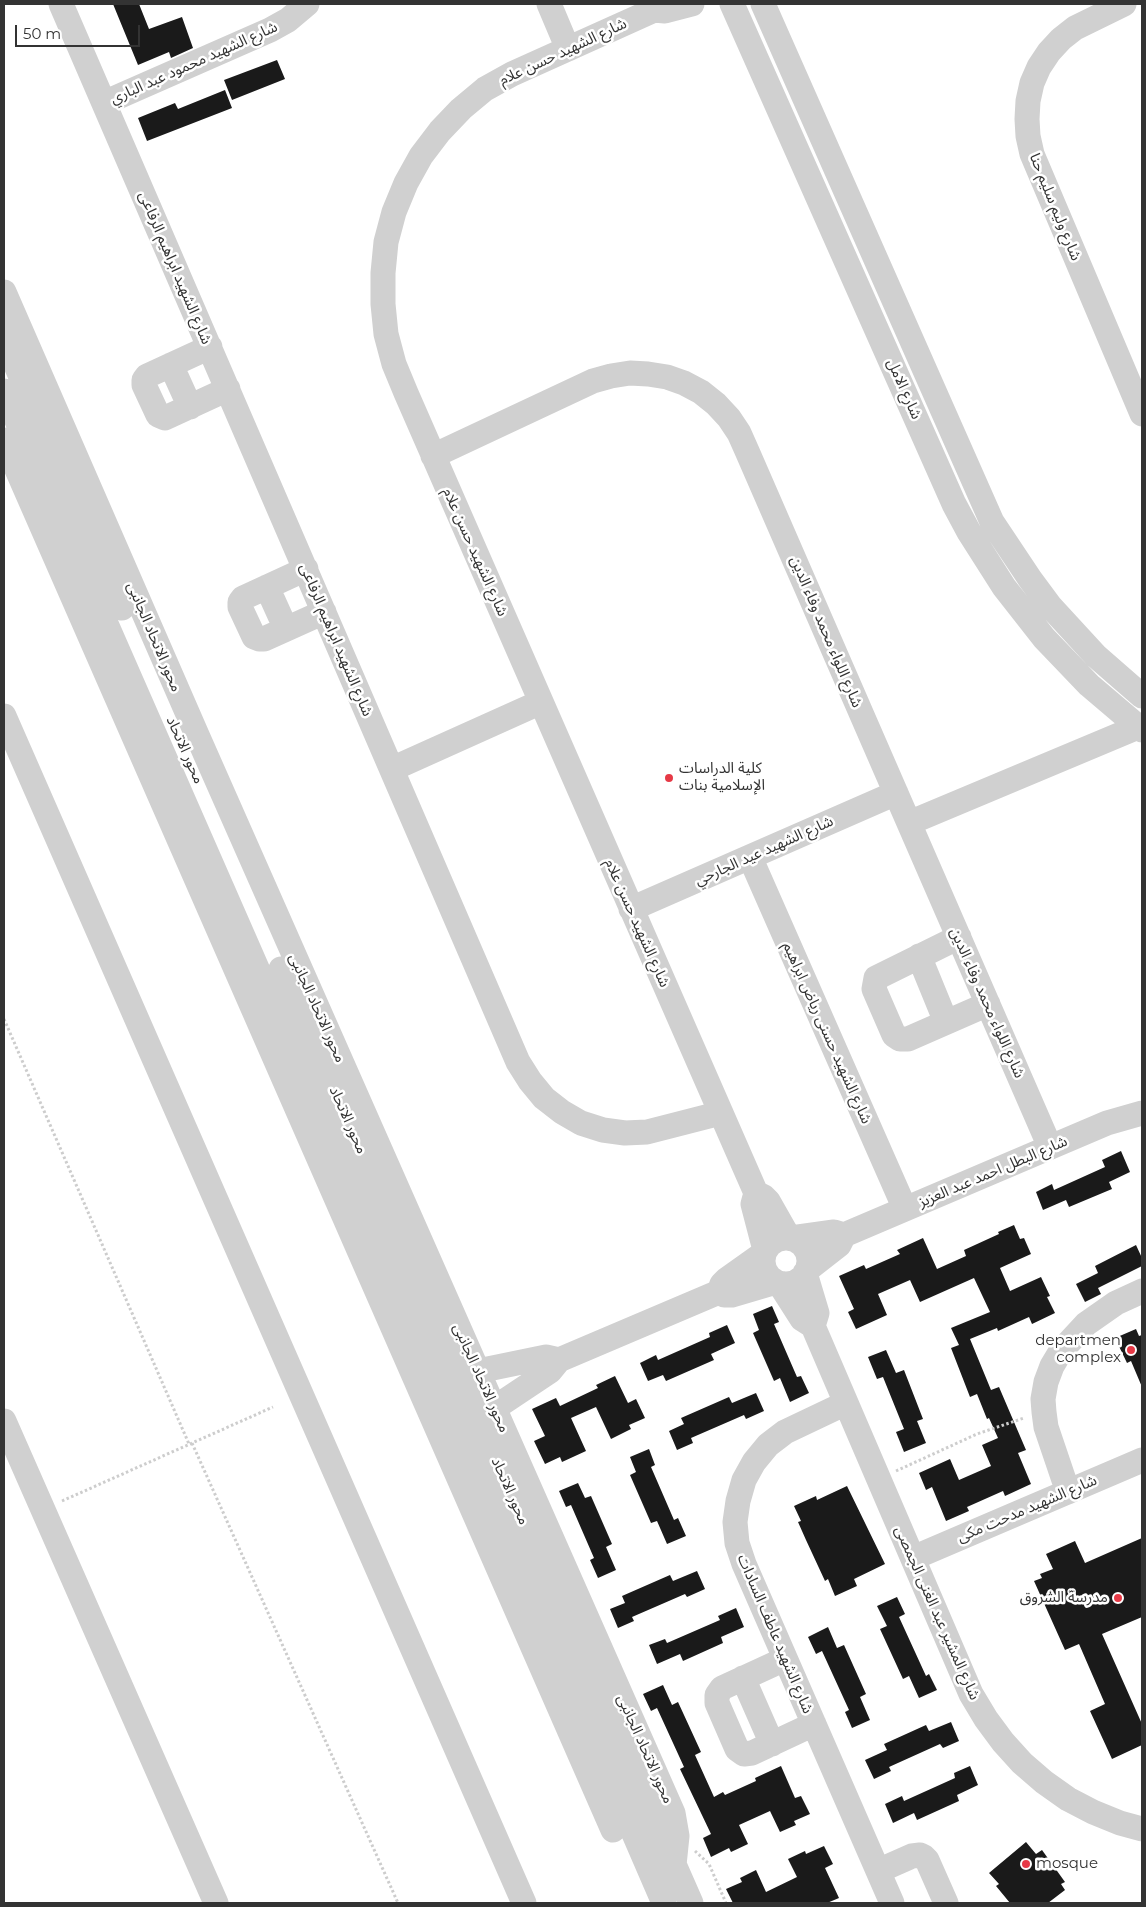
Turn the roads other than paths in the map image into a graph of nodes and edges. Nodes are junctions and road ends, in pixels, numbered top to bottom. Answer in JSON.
{"nodes":[{"id":1,"x":61,"y":4,"type":"edge"},
{"id":2,"x":307,"y":4,"type":"edge"},
{"id":3,"x":549,"y":4,"type":"edge"},
{"id":4,"x":692,"y":4,"type":"edge"},
{"id":5,"x":732,"y":4,"type":"edge"},
{"id":6,"x":763,"y":4,"type":"edge"},
{"id":7,"x":1124,"y":4,"type":"edge"},
{"id":8,"x":1139,"y":4,"type":"edge"},
{"id":9,"x":654,"y":7,"type":"edge"},
{"id":10,"x":1142,"y":12,"type":"edge"},
{"id":11,"x":568,"y":48,"type":"junction"},
{"id":12,"x":104,"y":103,"type":"junction"},
{"id":13,"x":4,"y":292,"type":"edge"},
{"id":14,"x":4,"y":338,"type":"edge"},
{"id":15,"x":210,"y":347,"type":"junction"},
{"id":16,"x":171,"y":365,"type":"junction"},
{"id":17,"x":228,"y":389,"type":"junction"},
{"id":18,"x":4,"y":391,"type":"edge"},
{"id":19,"x":190,"y":407,"type":"junction"},
{"id":20,"x":1142,"y":414,"type":"edge"},
{"id":21,"x":4,"y":440,"type":"edge"},
{"id":22,"x":433,"y":456,"type":"junction"},
{"id":23,"x":306,"y":569,"type":"junction"},
{"id":24,"x":267,"y":587,"type":"junction"},
{"id":25,"x":324,"y":612,"type":"junction"},
{"id":26,"x":286,"y":629,"type":"junction"},
{"id":27,"x":1142,"y":696,"type":"edge"},
{"id":28,"x":541,"y":702,"type":"junction"},
{"id":29,"x":4,"y":716,"type":"edge"},
{"id":30,"x":1140,"y":728,"type":"edge"},
{"id":31,"x":392,"y":769,"type":"junction"},
{"id":32,"x":896,"y":793,"type":"junction"},
{"id":33,"x":909,"y":823,"type":"junction"},
{"id":34,"x":750,"y":857,"type":"junction"},
{"id":35,"x":631,"y":909,"type":"junction"},
{"id":36,"x":959,"y":937,"type":"junction"},
{"id":37,"x":918,"y":956,"type":"junction"},
{"id":38,"x":988,"y":1004,"type":"junction"},
{"id":39,"x":946,"y":1022,"type":"junction"},
{"id":40,"x":721,"y":1113,"type":"junction"},
{"id":41,"x":1142,"y":1113,"type":"edge"},
{"id":42,"x":1050,"y":1147,"type":"junction"},
{"id":43,"x":756,"y":1194,"type":"junction"},
{"id":44,"x":905,"y":1209,"type":"junction"},
{"id":45,"x":844,"y":1235,"type":"junction"},
{"id":46,"x":790,"y":1238,"type":"junction"},
{"id":47,"x":764,"y":1252,"type":"junction"},
{"id":48,"x":806,"y":1272,"type":"junction"},
{"id":49,"x":777,"y":1282,"type":"junction"},
{"id":50,"x":1142,"y":1291,"type":"edge"},
{"id":51,"x":719,"y":1292,"type":"junction"},
{"id":52,"x":813,"y":1326,"type":"junction"},
{"id":53,"x":559,"y":1360,"type":"junction"},
{"id":54,"x":460,"y":1378,"type":"junction"},
{"id":55,"x":846,"y":1402,"type":"junction"},
{"id":56,"x":477,"y":1419,"type":"junction"},
{"id":57,"x":4,"y":1421,"type":"edge"},
{"id":58,"x":1142,"y":1460,"type":"edge"},
{"id":59,"x":1068,"y":1492,"type":"junction"},
{"id":60,"x":913,"y":1558,"type":"junction"},
{"id":61,"x":785,"y":1659,"type":"junction"},
{"id":62,"x":743,"y":1678,"type":"junction"},
{"id":63,"x":814,"y":1724,"type":"junction"},
{"id":64,"x":772,"y":1744,"type":"junction"},
{"id":65,"x":1142,"y":1830,"type":"edge"},
{"id":66,"x":674,"y":1865,"type":"junction"},
{"id":67,"x":878,"y":1871,"type":"junction"},
{"id":68,"x":216,"y":1903,"type":"edge"},
{"id":69,"x":524,"y":1903,"type":"edge"},
{"id":70,"x":645,"y":1903,"type":"edge"},
{"id":71,"x":664,"y":1903,"type":"edge"},
{"id":72,"x":691,"y":1903,"type":"edge"},
{"id":73,"x":892,"y":1903,"type":"edge"},
{"id":74,"x":946,"y":1903,"type":"edge"}],
"edges":[{"from":1,"to":12,"type":"street","name":"شارع الشهيد ابراهيم الرفاعى"},
{"from":2,"to":12,"type":"street","name":"شارع الشهيد محمود عبد الباري"},
{"from":3,"to":11,"type":"street"},
{"from":4,"to":9,"type":"street","name":"شارع الشهيد حسن علام"},
{"from":5,"to":30,"type":"street","name":"شارع الامل"},
{"from":6,"to":27,"type":"street","name":"شارع الامل"},
{"from":7,"to":20,"type":"street","name":"شارع وليم سليم حنا"},
{"from":8,"to":10,"type":"street"},
{"from":9,"to":11,"type":"street","name":"شارع الشهيد حسن علام"},
{"from":11,"to":22,"type":"street","name":"شارع الشهيد حسن علام"},
{"from":12,"to":15,"type":"street","name":"شارع الشهيد ابراهيم الرفاعى"},
{"from":13,"to":54,"type":"street","name":"محور الاتحاد الجانبى"},
{"from":14,"to":54,"type":"street","name":"محور الاتحاد"},
{"from":15,"to":16,"type":"street"},
{"from":15,"to":17,"type":"street","name":"شارع الشهيد ابراهيم الرفاعى"},
{"from":16,"to":19,"type":"street"},
{"from":16,"to":19,"type":"street"},
{"from":17,"to":19,"type":"street"},
{"from":17,"to":23,"type":"street","name":"شارع الشهيد ابراهيم الرفاعى"},
{"from":18,"to":54,"type":"street","name":"محور الاتحاد"},
{"from":21,"to":70,"type":"street"},
{"from":22,"to":28,"type":"street","name":"شارع الشهيد حسن علام"},
{"from":22,"to":32,"type":"street","name":"شارع اللواء محمد وفاء الدين"},
{"from":23,"to":24,"type":"street"},
{"from":23,"to":25,"type":"street","name":"شارع الشهيد ابراهيم الرفاعى"},
{"from":24,"to":26,"type":"street"},
{"from":24,"to":26,"type":"street"},
{"from":25,"to":26,"type":"street"},
{"from":25,"to":31,"type":"street","name":"شارع الشهيد ابراهيم الرفاعى"},
{"from":28,"to":31,"type":"street"},
{"from":28,"to":35,"type":"street","name":"شارع الشهيد حسن علام"},
{"from":29,"to":69,"type":"street"},
{"from":30,"to":33,"type":"street"},
{"from":31,"to":40,"type":"street","name":"شارع الشهيد ابراهيم الرفاعى"},
{"from":32,"to":33,"type":"street","name":"شارع اللواء محمد وفاء الدين"},
{"from":32,"to":34,"type":"street","name":"شارع الشهيد عيد الجارحي"},
{"from":33,"to":36,"type":"street","name":"شارع اللواء محمد وفاء الدين"},
{"from":34,"to":35,"type":"street","name":"شارع الشهيد عيد الجارحي"},
{"from":34,"to":44,"type":"street","name":"شارع الشهيد حسنى رياض ابراهيم"},
{"from":35,"to":40,"type":"street","name":"شارع الشهيد حسن علام"},
{"from":36,"to":37,"type":"street"},
{"from":36,"to":38,"type":"street","name":"شارع اللواء محمد وفاء الدين"},
{"from":37,"to":39,"type":"street"},
{"from":37,"to":39,"type":"street"},
{"from":38,"to":39,"type":"street"},
{"from":38,"to":42,"type":"street","name":"شارع اللواء محمد وفاء الدين"},
{"from":40,"to":43,"type":"street","name":"شارع الشهيد حسن علام"},
{"from":41,"to":42,"type":"street","name":"شارع البطل احمد عبد العزيز"},
{"from":42,"to":44,"type":"street","name":"شارع البطل احمد عبد العزيز"},
{"from":43,"to":46,"type":"street","name":"شارع الشهيد حسن علام"},
{"from":43,"to":47,"type":"street","name":"شارع الشهيد حسن علام"},
{"from":44,"to":45,"type":"street","name":"شارع البطل احمد عبد العزيز"},
{"from":45,"to":46,"type":"street","name":"شارع البطل احمد عبد العزيز"},
{"from":45,"to":48,"type":"street","name":"شارع البطل احمد عبد العزيز"},
{"from":46,"to":47,"type":"street"},
{"from":46,"to":48,"type":"street"},
{"from":47,"to":49,"type":"street"},
{"from":47,"to":51,"type":"street"},
{"from":48,"to":49,"type":"street"},
{"from":48,"to":52,"type":"street","name":"شارع المشير عبد الغنى الجمصى"},
{"from":49,"to":51,"type":"street"},
{"from":49,"to":52,"type":"street","name":"شارع المشير عبد الغنى الجمصى"},
{"from":50,"to":59,"type":"street"},
{"from":51,"to":53,"type":"street"},
{"from":52,"to":55,"type":"street","name":"شارع المشير عبد الغنى الجمصى"},
{"from":53,"to":54,"type":"street"},
{"from":53,"to":56,"type":"street"},
{"from":54,"to":56,"type":"street","name":"محور الاتحاد الجانبى"},
{"from":54,"to":56,"type":"street","name":"محور الاتحاد"},
{"from":55,"to":60,"type":"street","name":"شارع المشير عبد الغنى الجمصى"},
{"from":55,"to":61,"type":"street","name":"شارع الشهيد عاطف السادات"},
{"from":56,"to":66,"type":"street","name":"محور الاتحاد"},
{"from":56,"to":66,"type":"street","name":"محور الاتحاد الجانبى"},
{"from":56,"to":71,"type":"street","name":"محور الاتحاد"},
{"from":57,"to":68,"type":"street"},
{"from":58,"to":59,"type":"street","name":"شارع الشهيد مدحت مكى"},
{"from":59,"to":60,"type":"street","name":"شارع الشهيد مدحت مكى"},
{"from":60,"to":65,"type":"street","name":"شارع المشير عبد الغنى الجمصى"},
{"from":61,"to":62,"type":"street"},
{"from":61,"to":63,"type":"street","name":"شارع الشهيد عاطف السادات"},
{"from":62,"to":64,"type":"street"},
{"from":62,"to":64,"type":"street"},
{"from":63,"to":64,"type":"street"},
{"from":63,"to":67,"type":"street","name":"شارع الشهيد عاطف السادات"},
{"from":66,"to":72,"type":"street","name":"محور الاتحاد"},
{"from":67,"to":73,"type":"street","name":"شارع الشهيد عاطف السادات"},
{"from":67,"to":74,"type":"street"}]}
